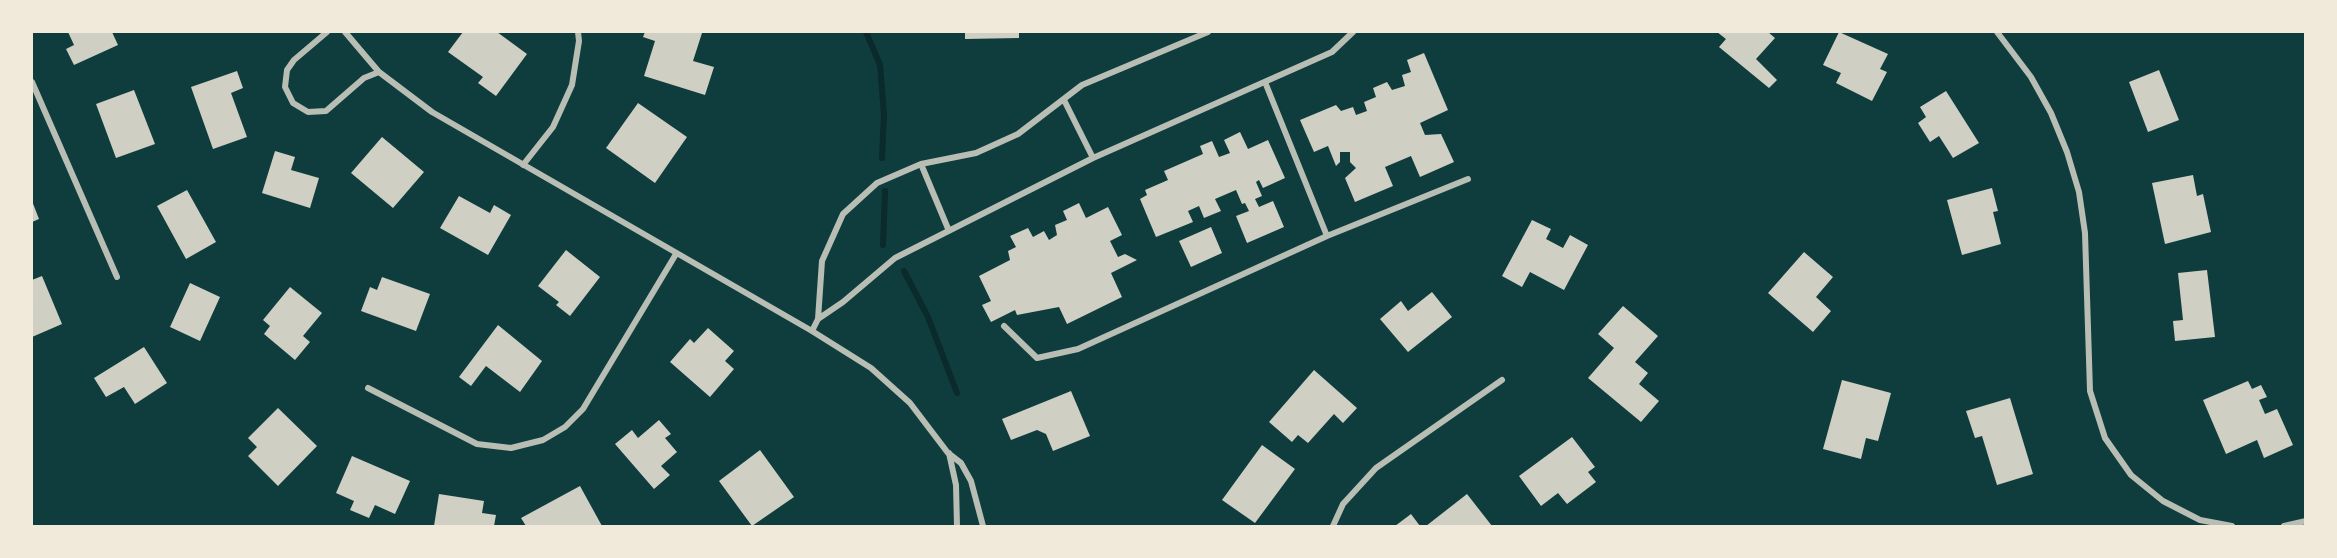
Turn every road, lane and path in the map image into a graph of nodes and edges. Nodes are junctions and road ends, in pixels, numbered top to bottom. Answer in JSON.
{"nodes":[{"id":1,"x":327,"y":32,"type":"edge"},
{"id":2,"x":345,"y":32,"type":"edge"},
{"id":3,"x":578,"y":32,"type":"edge"},
{"id":4,"x":1208,"y":32,"type":"edge"},
{"id":5,"x":1353,"y":32,"type":"edge"},
{"id":6,"x":1997,"y":32,"type":"edge"},
{"id":7,"x":379,"y":72,"type":"junction"},
{"id":8,"x":32,"y":82,"type":"edge"},
{"id":9,"x":1265,"y":82,"type":"junction"},
{"id":10,"x":1064,"y":100,"type":"junction"},
{"id":11,"x":1093,"y":158,"type":"junction"},
{"id":12,"x":921,"y":164,"type":"junction"},
{"id":13,"x":523,"y":165,"type":"junction"},
{"id":14,"x":1468,"y":179,"type":"dead end"},
{"id":15,"x":949,"y":231,"type":"junction"},
{"id":16,"x":1327,"y":236,"type":"junction"},
{"id":17,"x":676,"y":254,"type":"junction"},
{"id":18,"x":117,"y":277,"type":"dead end"},
{"id":19,"x":818,"y":319,"type":"junction"},
{"id":20,"x":1004,"y":326,"type":"dead end"},
{"id":21,"x":812,"y":331,"type":"junction"},
{"id":22,"x":1502,"y":380,"type":"dead end"},
{"id":23,"x":368,"y":388,"type":"dead end"},
{"id":24,"x":948,"y":453,"type":"junction"},
{"id":25,"x":2306,"y":521,"type":"edge"},
{"id":26,"x":957,"y":526,"type":"edge"},
{"id":27,"x":982,"y":526,"type":"edge"},
{"id":28,"x":1333,"y":526,"type":"edge"},
{"id":29,"x":2232,"y":526,"type":"edge"},
{"id":30,"x":2284,"y":526,"type":"edge"}],
"edges":[{"from":1,"to":7,"type":"street"},
{"from":2,"to":7,"type":"street"},
{"from":3,"to":13,"type":"street"},
{"from":4,"to":10,"type":"street"},
{"from":5,"to":9,"type":"street"},
{"from":6,"to":29,"type":"street"},
{"from":7,"to":13,"type":"street"},
{"from":8,"to":18,"type":"street"},
{"from":9,"to":11,"type":"street"},
{"from":9,"to":16,"type":"street"},
{"from":10,"to":11,"type":"street"},
{"from":10,"to":12,"type":"street"},
{"from":11,"to":15,"type":"street"},
{"from":12,"to":15,"type":"street"},
{"from":12,"to":19,"type":"street"},
{"from":13,"to":17,"type":"street"},
{"from":14,"to":16,"type":"street"},
{"from":15,"to":19,"type":"street"},
{"from":16,"to":20,"type":"street"},
{"from":17,"to":21,"type":"street"},
{"from":17,"to":23,"type":"street"},
{"from":19,"to":21,"type":"street"},
{"from":21,"to":24,"type":"street"},
{"from":22,"to":28,"type":"street"},
{"from":24,"to":26,"type":"street"},
{"from":24,"to":27,"type":"street"},
{"from":25,"to":30,"type":"street"}]}
